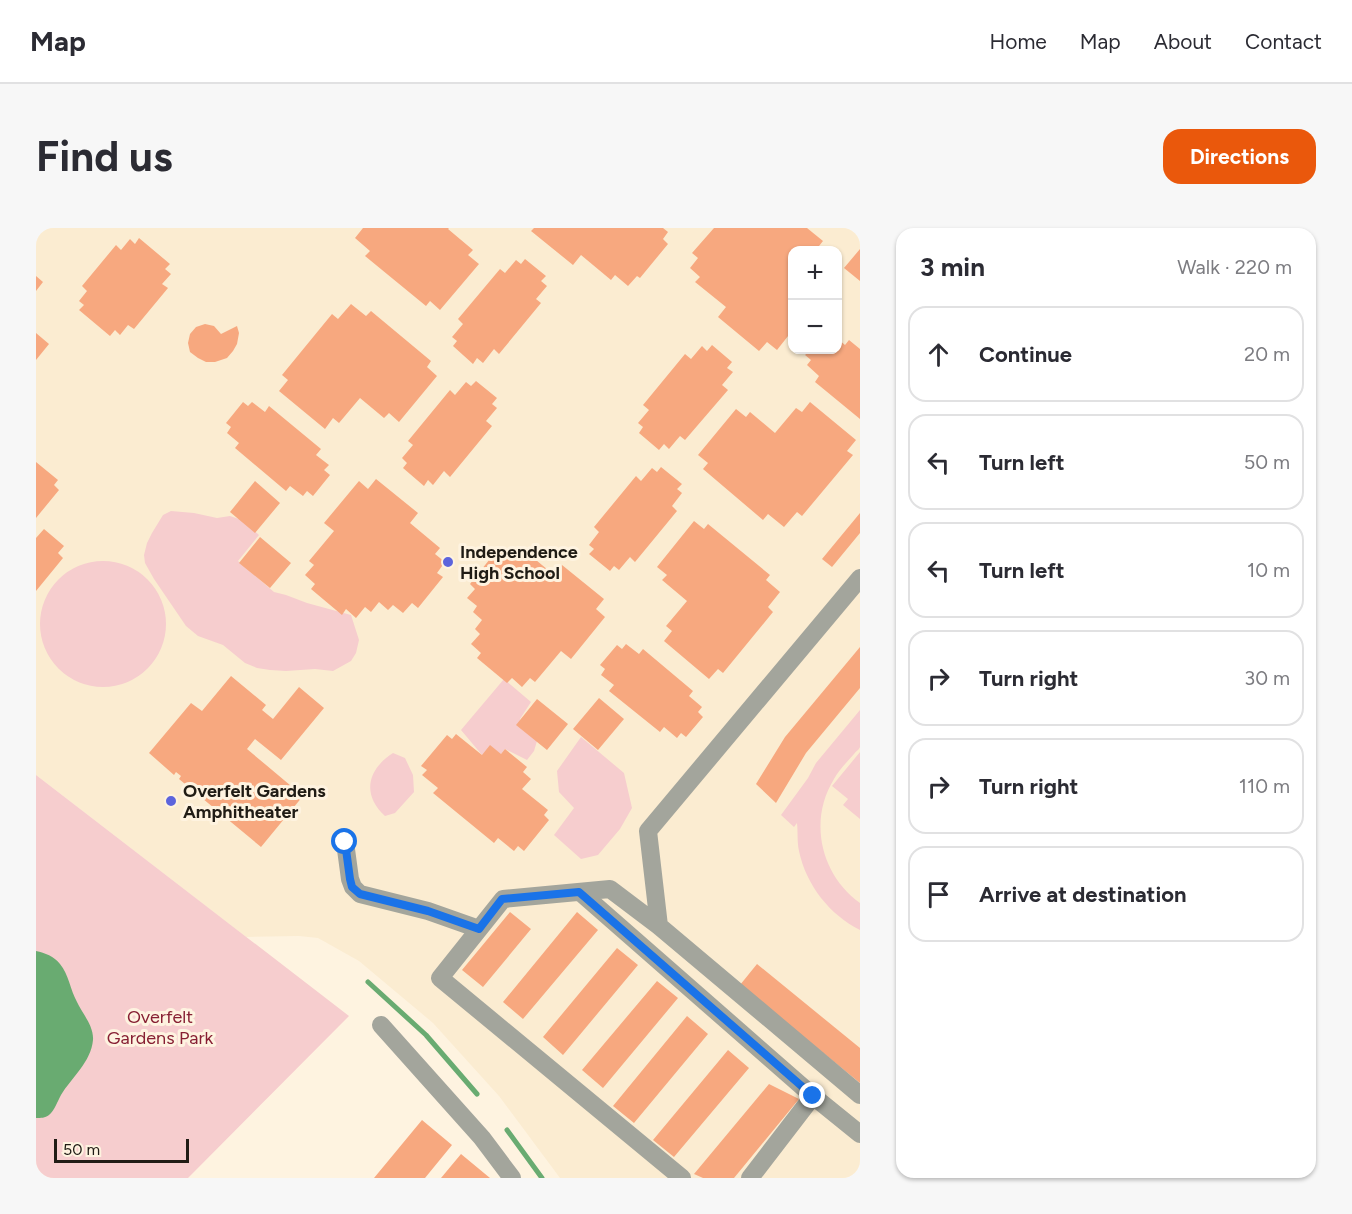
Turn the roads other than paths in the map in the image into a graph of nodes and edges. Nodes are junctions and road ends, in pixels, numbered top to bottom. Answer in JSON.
{"nodes":[{"id":1,"x":860,"y":578,"type":"edge"},
{"id":2,"x":345,"y":842,"type":"dead end"},
{"id":3,"x":579,"y":892,"type":"junction"},
{"id":4,"x":659,"y":926,"type":"junction"},
{"id":5,"x":479,"y":929,"type":"junction"},
{"id":6,"x":381,"y":1025,"type":"dead end"},
{"id":7,"x":860,"y":1095,"type":"edge"},
{"id":8,"x":813,"y":1096,"type":"junction"},
{"id":9,"x":860,"y":1134,"type":"edge"},
{"id":10,"x":512,"y":1178,"type":"edge"},
{"id":11,"x":682,"y":1178,"type":"edge"},
{"id":12,"x":750,"y":1178,"type":"edge"}],
"edges":[{"from":1,"to":4,"type":"lane"},
{"from":2,"to":5,"type":"lane"},
{"from":3,"to":4,"type":"lane"},
{"from":3,"to":5,"type":"lane"},
{"from":3,"to":8,"type":"lane"},
{"from":4,"to":7,"type":"lane"},
{"from":5,"to":11,"type":"lane"},
{"from":6,"to":10,"type":"lane"},
{"from":8,"to":9,"type":"lane"},
{"from":8,"to":12,"type":"lane"}]}
